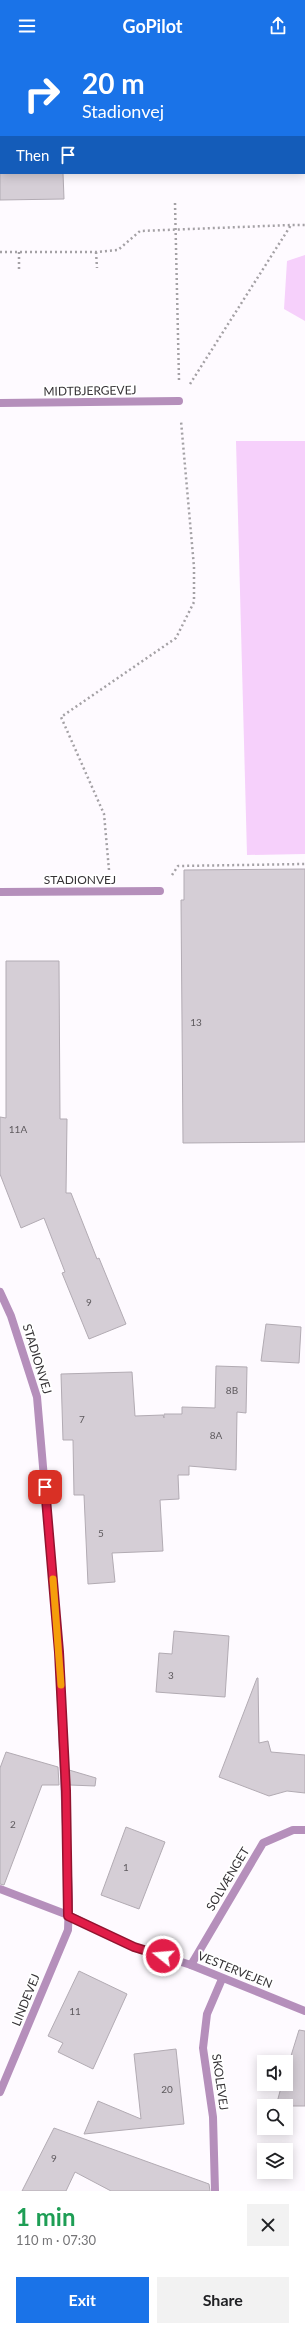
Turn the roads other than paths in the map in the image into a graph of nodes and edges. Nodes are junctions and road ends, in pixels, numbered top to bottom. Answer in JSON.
{"nodes":[{"id":1,"x":179,"y":402,"type":"road end"},
{"id":2,"x":0,"y":404,"type":"edge"},
{"id":3,"x":160,"y":891,"type":"road end"},
{"id":4,"x":0,"y":892,"type":"edge"},
{"id":5,"x":0,"y":1292,"type":"edge"},
{"id":6,"x":305,"y":1830,"type":"edge"},
{"id":7,"x":0,"y":1889,"type":"edge"},
{"id":8,"x":68,"y":1916,"type":"junction"},
{"id":9,"x":191,"y":1965,"type":"junction"},
{"id":10,"x":222,"y":1979,"type":"junction"},
{"id":11,"x":305,"y":2011,"type":"edge"},
{"id":12,"x":0,"y":2092,"type":"edge"},
{"id":13,"x":214,"y":2191,"type":"edge"}],
"edges":[{"from":1,"to":2,"type":"street","name":"MIDTBJERGEVEJ"},
{"from":3,"to":4,"type":"street","name":"STADIONVEJ"},
{"from":5,"to":8,"type":"street","name":"STADIONVEJ"},
{"from":6,"to":9,"type":"street","name":"SOLVÆNGET"},
{"from":7,"to":8,"type":"street","name":"VESTERVEJEN"},
{"from":8,"to":9,"type":"street","name":"VESTERVEJEN"},
{"from":8,"to":12,"type":"street","name":"LINDEVEJ"},
{"from":9,"to":10,"type":"street","name":"VESTERVEJEN"},
{"from":10,"to":11,"type":"street","name":"VESTERVEJEN"},
{"from":10,"to":13,"type":"street","name":"SKOLEVEJ"}]}
